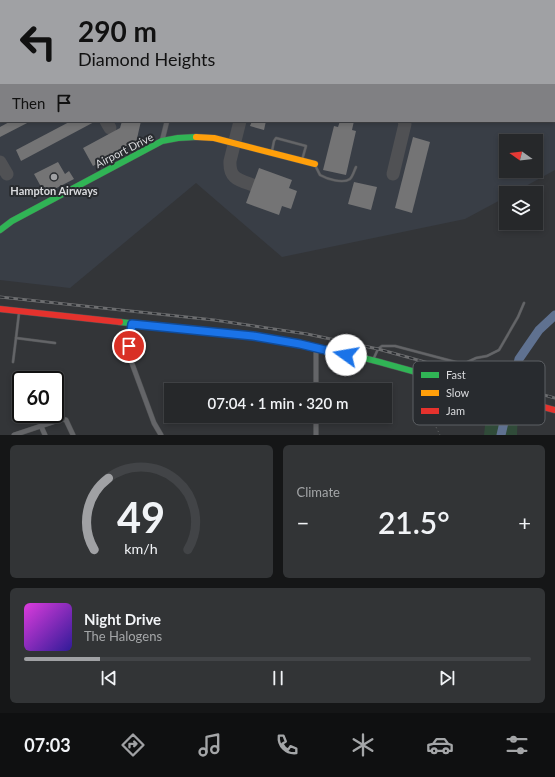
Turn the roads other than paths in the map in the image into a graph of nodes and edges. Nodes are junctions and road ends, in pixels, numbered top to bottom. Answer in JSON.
{"nodes":[{"id":1,"x":167,"y":122,"type":"edge"},
{"id":2,"x":162,"y":141,"type":"junction"},
{"id":3,"x":271,"y":152,"type":"junction"},
{"id":4,"x":302,"y":160,"type":"junction"},
{"id":5,"x":315,"y":164,"type":"joint"},
{"id":6,"x":356,"y":167,"type":"dead end"},
{"id":7,"x":0,"y":230,"type":"edge"},
{"id":8,"x":524,"y":303,"type":"dead end"},
{"id":9,"x":0,"y":309,"type":"edge"},
{"id":10,"x":19,"y":312,"type":"junction"},
{"id":11,"x":132,"y":324,"type":"junction"},
{"id":12,"x":16,"y":338,"type":"junction"},
{"id":13,"x":55,"y":343,"type":"dead end"},
{"id":14,"x":316,"y":348,"type":"junction"},
{"id":15,"x":372,"y":361,"type":"junction"},
{"id":16,"x":452,"y":361,"type":"edge"},
{"id":17,"x":470,"y":361,"type":"edge"},
{"id":18,"x":13,"y":362,"type":"dead end"},
{"id":19,"x":413,"y":372,"type":"edge"},
{"id":20,"x":316,"y":383,"type":"edge"},
{"id":21,"x":545,"y":407,"type":"edge"},
{"id":22,"x":555,"y":410,"type":"edge"},
{"id":23,"x":316,"y":423,"type":"edge"},
{"id":24,"x":41,"y":426,"type":"junction"},
{"id":25,"x":14,"y":435,"type":"edge"},
{"id":26,"x":44,"y":435,"type":"edge"},
{"id":27,"x":73,"y":435,"type":"edge"},
{"id":28,"x":161,"y":435,"type":"edge"},
{"id":29,"x":316,"y":435,"type":"edge"}],
"edges":[{"from":1,"to":2,"type":"street"},
{"from":2,"to":3,"type":"main road","name":"Airport Drive"},
{"from":2,"to":7,"type":"main road","name":"Airport Drive"},
{"from":3,"to":4,"type":"main road","name":"Airport Drive"},
{"from":3,"to":4,"type":"lane"},
{"from":4,"to":5,"type":"main road","name":"Airport Drive"},
{"from":5,"to":6,"type":"lane"},
{"from":8,"to":17,"type":"lane"},
{"from":9,"to":10,"type":"main road"},
{"from":10,"to":11,"type":"main road"},
{"from":10,"to":12,"type":"lane"},
{"from":11,"to":14,"type":"main road"},
{"from":11,"to":28,"type":"street"},
{"from":12,"to":13,"type":"lane"},
{"from":12,"to":18,"type":"lane"},
{"from":14,"to":15,"type":"main road"},
{"from":14,"to":20,"type":"street"},
{"from":15,"to":16,"type":"lane"},
{"from":15,"to":19,"type":"main road"},
{"from":21,"to":22,"type":"main road"},
{"from":23,"to":29,"type":"street"},
{"from":24,"to":25,"type":"street"},
{"from":24,"to":26,"type":"street"},
{"from":24,"to":27,"type":"street"}]}
